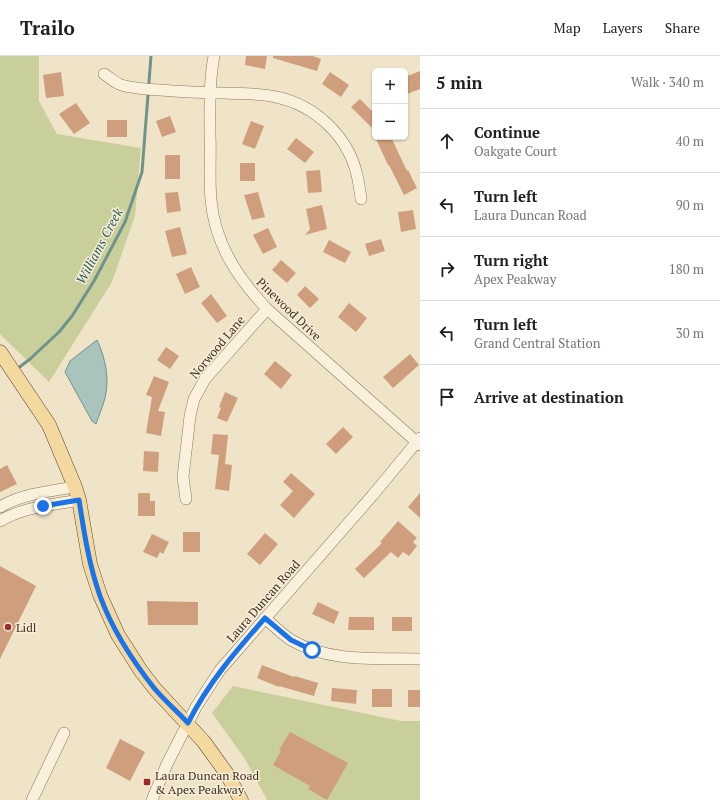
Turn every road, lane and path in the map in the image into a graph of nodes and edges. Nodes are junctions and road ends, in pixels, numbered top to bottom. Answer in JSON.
{"nodes":[{"id":1,"x":214,"y":56,"type":"edge"},
{"id":2,"x":104,"y":74,"type":"dead end"},
{"id":3,"x":210,"y":93,"type":"junction"},
{"id":4,"x":361,"y":199,"type":"dead end"},
{"id":5,"x":267,"y":309,"type":"junction"},
{"id":6,"x":0,"y":352,"type":"edge"},
{"id":7,"x":419,"y":441,"type":"edge"},
{"id":8,"x":75,"y":486,"type":"junction"},
{"id":9,"x":186,"y":499,"type":"dead end"},
{"id":10,"x":79,"y":500,"type":"junction"},
{"id":11,"x":0,"y":507,"type":"edge"},
{"id":12,"x":0,"y":521,"type":"edge"},
{"id":13,"x":265,"y":618,"type":"junction"},
{"id":14,"x":420,"y":659,"type":"edge"},
{"id":15,"x":188,"y":723,"type":"junction"},
{"id":16,"x":64,"y":733,"type":"dead end"},
{"id":17,"x":32,"y":800,"type":"edge"},
{"id":18,"x":152,"y":800,"type":"edge"},
{"id":19,"x":241,"y":800,"type":"edge"}],
"edges":[{"from":1,"to":3,"type":"street","name":"Pinewood Drive"},
{"from":2,"to":3,"type":"street"},
{"from":3,"to":4,"type":"street"},
{"from":3,"to":5,"type":"street","name":"Pinewood Drive"},
{"from":5,"to":7,"type":"street","name":"Pinewood Drive"},
{"from":5,"to":9,"type":"street","name":"Norwood Lane"},
{"from":6,"to":8,"type":"main road"},
{"from":7,"to":13,"type":"street","name":"Laura Duncan Road"},
{"from":8,"to":10,"type":"main road"},
{"from":8,"to":11,"type":"street"},
{"from":10,"to":12,"type":"street"},
{"from":10,"to":15,"type":"main road"},
{"from":13,"to":14,"type":"street"},
{"from":13,"to":15,"type":"street","name":"Laura Duncan Road"},
{"from":15,"to":18,"type":"street","name":"Laura Duncan Road"},
{"from":15,"to":19,"type":"main road"},
{"from":16,"to":17,"type":"street"}]}
